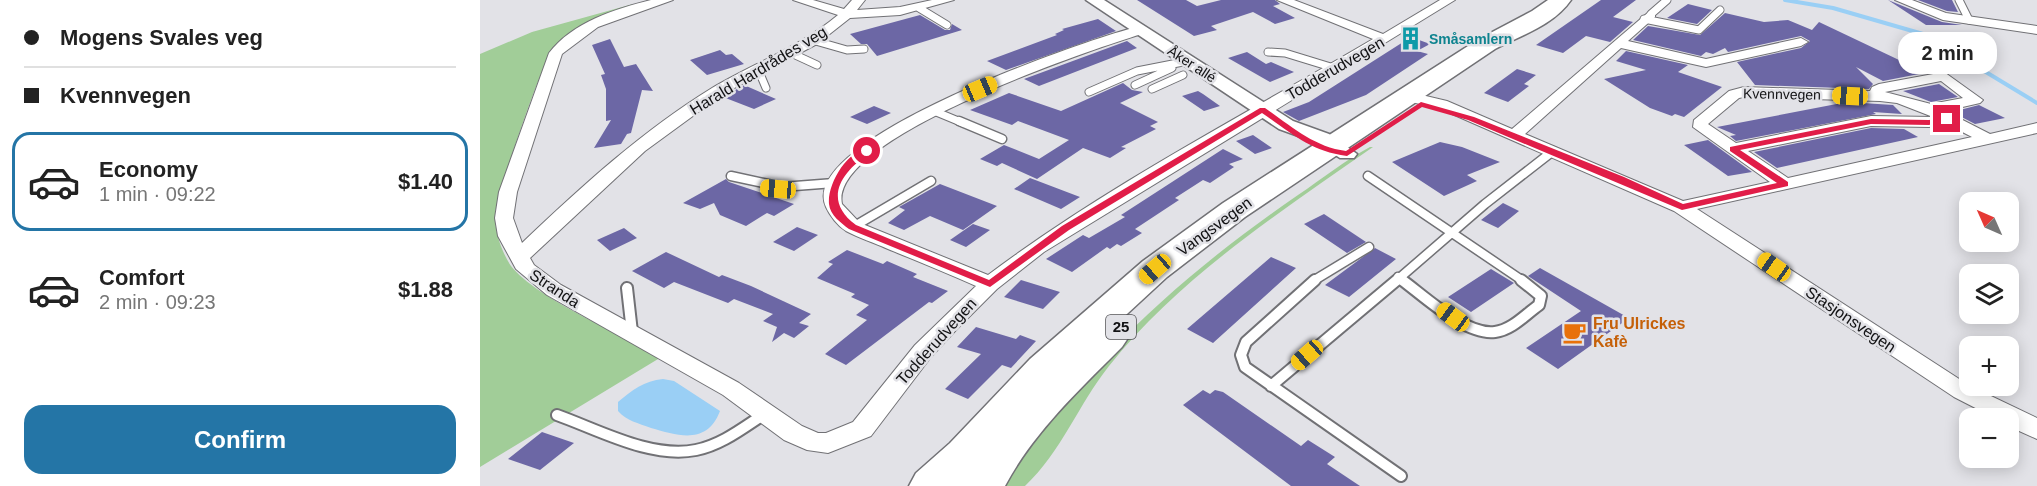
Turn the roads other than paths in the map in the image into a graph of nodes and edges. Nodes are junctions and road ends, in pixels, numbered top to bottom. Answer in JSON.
{"nodes":[{"id":1,"x":667,"y":0,"type":"edge"},
{"id":2,"x":799,"y":0,"type":"edge"},
{"id":3,"x":859,"y":0,"type":"edge"},
{"id":4,"x":948,"y":0,"type":"edge"},
{"id":5,"x":1094,"y":0,"type":"edge"},
{"id":6,"x":1283,"y":0,"type":"edge"},
{"id":7,"x":1449,"y":0,"type":"edge"},
{"id":8,"x":1561,"y":0,"type":"edge"},
{"id":9,"x":1667,"y":0,"type":"edge"},
{"id":10,"x":1901,"y":0,"type":"edge"},
{"id":11,"x":1959,"y":0,"type":"edge"},
{"id":12,"x":919,"y":8,"type":"junction"},
{"id":13,"x":1720,"y":10,"type":"dead end"},
{"id":14,"x":848,"y":14,"type":"junction"},
{"id":15,"x":1648,"y":16,"type":"junction"},
{"id":16,"x":1969,"y":20,"type":"junction"},
{"id":17,"x":947,"y":25,"type":"dead end"},
{"id":18,"x":1140,"y":30,"type":"junction"},
{"id":19,"x":2037,"y":30,"type":"edge"},
{"id":20,"x":1384,"y":39,"type":"junction"},
{"id":21,"x":812,"y":40,"type":"junction"},
{"id":22,"x":1801,"y":42,"type":"dead end"},
{"id":23,"x":1618,"y":43,"type":"junction"},
{"id":24,"x":864,"y":49,"type":"dead end"},
{"id":25,"x":1268,"y":52,"type":"dead end"},
{"id":26,"x":790,"y":53,"type":"junction"},
{"id":27,"x":817,"y":65,"type":"dead end"},
{"id":28,"x":1186,"y":68,"type":"junction"},
{"id":29,"x":1334,"y":68,"type":"junction"},
{"id":30,"x":758,"y":69,"type":"junction"},
{"id":31,"x":1164,"y":72,"type":"junction"},
{"id":32,"x":1175,"y":78,"type":"junction"},
{"id":33,"x":1136,"y":85,"type":"dead end"},
{"id":34,"x":766,"y":88,"type":"dead end"},
{"id":35,"x":1152,"y":89,"type":"dead end"},
{"id":36,"x":1089,"y":92,"type":"dead end"},
{"id":37,"x":1880,"y":96,"type":"junction"},
{"id":38,"x":1420,"y":100,"type":"junction"},
{"id":39,"x":1930,"y":109,"type":"junction"},
{"id":40,"x":1263,"y":110,"type":"junction"},
{"id":41,"x":934,"y":111,"type":"junction"},
{"id":42,"x":1947,"y":119,"type":"junction"},
{"id":43,"x":2037,"y":129,"type":"edge"},
{"id":44,"x":1514,"y":136,"type":"junction"},
{"id":45,"x":1002,"y":139,"type":"dead end"},
{"id":46,"x":1988,"y":139,"type":"junction"},
{"id":47,"x":1733,"y":149,"type":"junction"},
{"id":48,"x":1336,"y":150,"type":"junction"},
{"id":49,"x":1553,"y":151,"type":"junction"},
{"id":50,"x":731,"y":176,"type":"dead end"},
{"id":51,"x":1368,"y":176,"type":"dead end"},
{"id":52,"x":931,"y":181,"type":"dead end"},
{"id":53,"x":834,"y":183,"type":"junction"},
{"id":54,"x":1785,"y":184,"type":"junction"},
{"id":55,"x":1682,"y":207,"type":"junction"},
{"id":56,"x":853,"y":227,"type":"junction"},
{"id":57,"x":1452,"y":234,"type":"junction"},
{"id":58,"x":1369,"y":247,"type":"dead end"},
{"id":59,"x":519,"y":257,"type":"junction"},
{"id":60,"x":1398,"y":277,"type":"junction"},
{"id":61,"x":990,"y":284,"type":"junction"},
{"id":62,"x":627,"y":288,"type":"dead end"},
{"id":63,"x":632,"y":332,"type":"junction"},
{"id":64,"x":1271,"y":386,"type":"junction"},
{"id":65,"x":766,"y":413,"type":"junction"},
{"id":66,"x":557,"y":415,"type":"dead end"},
{"id":67,"x":862,"y":429,"type":"joint"},
{"id":68,"x":2037,"y":429,"type":"edge"},
{"id":69,"x":1401,"y":476,"type":"dead end"},
{"id":70,"x":932,"y":486,"type":"edge"},
{"id":71,"x":982,"y":486,"type":"edge"}],
"edges":[{"from":1,"to":59,"type":"street","name":"Stranda"},
{"from":2,"to":14,"type":"street"},
{"from":3,"to":14,"type":"street","name":"Harald Hardrådes veg"},
{"from":4,"to":12,"type":"street"},
{"from":5,"to":18,"type":"street","name":"Åker allé"},
{"from":6,"to":20,"type":"street"},
{"from":7,"to":20,"type":"street","name":"Todderudvegen"},
{"from":8,"to":38,"type":"highway","name":"Vangsvegen","number":"25"},
{"from":9,"to":15,"type":"lane"},
{"from":10,"to":16,"type":"street"},
{"from":11,"to":16,"type":"lane"},
{"from":12,"to":14,"type":"street"},
{"from":12,"to":17,"type":"lane"},
{"from":13,"to":15,"type":"lane"},
{"from":14,"to":21,"type":"street","name":"Harald Hardrådes veg"},
{"from":15,"to":23,"type":"street"},
{"from":16,"to":19,"type":"street"},
{"from":18,"to":28,"type":"street","name":"Åker allé"},
{"from":18,"to":41,"type":"street"},
{"from":20,"to":29,"type":"street","name":"Todderudvegen"},
{"from":21,"to":24,"type":"lane"},
{"from":21,"to":26,"type":"street","name":"Harald Hardrådes veg"},
{"from":22,"to":23,"type":"street"},
{"from":23,"to":44,"type":"street"},
{"from":25,"to":29,"type":"lane"},
{"from":26,"to":27,"type":"lane"},
{"from":26,"to":30,"type":"street","name":"Harald Hardrådes veg"},
{"from":28,"to":31,"type":"lane"},
{"from":28,"to":32,"type":"lane"},
{"from":28,"to":36,"type":"lane"},
{"from":28,"to":40,"type":"street","name":"Åker allé"},
{"from":29,"to":40,"type":"street","name":"Todderudvegen"},
{"from":30,"to":34,"type":"lane"},
{"from":30,"to":59,"type":"street","name":"Harald Hardrådes veg"},
{"from":31,"to":32,"type":"lane"},
{"from":31,"to":33,"type":"lane"},
{"from":32,"to":35,"type":"lane"},
{"from":37,"to":39,"type":"street","name":"Kvennvegen"},
{"from":37,"to":39,"type":"street","name":"Kvennvegen"},
{"from":37,"to":47,"type":"street","name":"Kvennvegen"},
{"from":38,"to":44,"type":"street","name":"Stasjonsvegen"},
{"from":38,"to":48,"type":"highway","name":"Vangsvegen","number":"25"},
{"from":39,"to":42,"type":"street","name":"Kvennvegen"},
{"from":40,"to":48,"type":"street","name":"Åker allé"},
{"from":40,"to":61,"type":"street","name":"Todderudvegen"},
{"from":41,"to":45,"type":"lane"},
{"from":41,"to":53,"type":"street"},
{"from":42,"to":46,"type":"street","name":"Kvennvegen"},
{"from":42,"to":47,"type":"street"},
{"from":43,"to":46,"type":"street"},
{"from":44,"to":49,"type":"street","name":"Stasjonsvegen"},
{"from":46,"to":54,"type":"street"},
{"from":47,"to":54,"type":"street","name":"Kvennvegen"},
{"from":48,"to":70,"type":"highway","name":"Vangsvegen","number":"25"},
{"from":48,"to":71,"type":"highway","name":"Vangsvegen","number":"25"},
{"from":49,"to":55,"type":"street","name":"Stasjonsvegen"},
{"from":49,"to":57,"type":"lane"},
{"from":50,"to":53,"type":"lane"},
{"from":51,"to":57,"type":"lane"},
{"from":52,"to":56,"type":"lane"},
{"from":53,"to":56,"type":"street"},
{"from":54,"to":55,"type":"street"},
{"from":55,"to":68,"type":"street","name":"Stasjonsvegen"},
{"from":56,"to":61,"type":"street"},
{"from":57,"to":60,"type":"lane"},
{"from":57,"to":60,"type":"lane"},
{"from":58,"to":64,"type":"lane"},
{"from":59,"to":63,"type":"street","name":"Stranda"},
{"from":60,"to":64,"type":"lane"},
{"from":61,"to":67,"type":"street","name":"Todderudvegen"},
{"from":62,"to":63,"type":"lane"},
{"from":63,"to":65,"type":"street","name":"Stranda"},
{"from":64,"to":69,"type":"lane"},
{"from":65,"to":66,"type":"lane"},
{"from":65,"to":67,"type":"street","name":"Stranda"}]}
